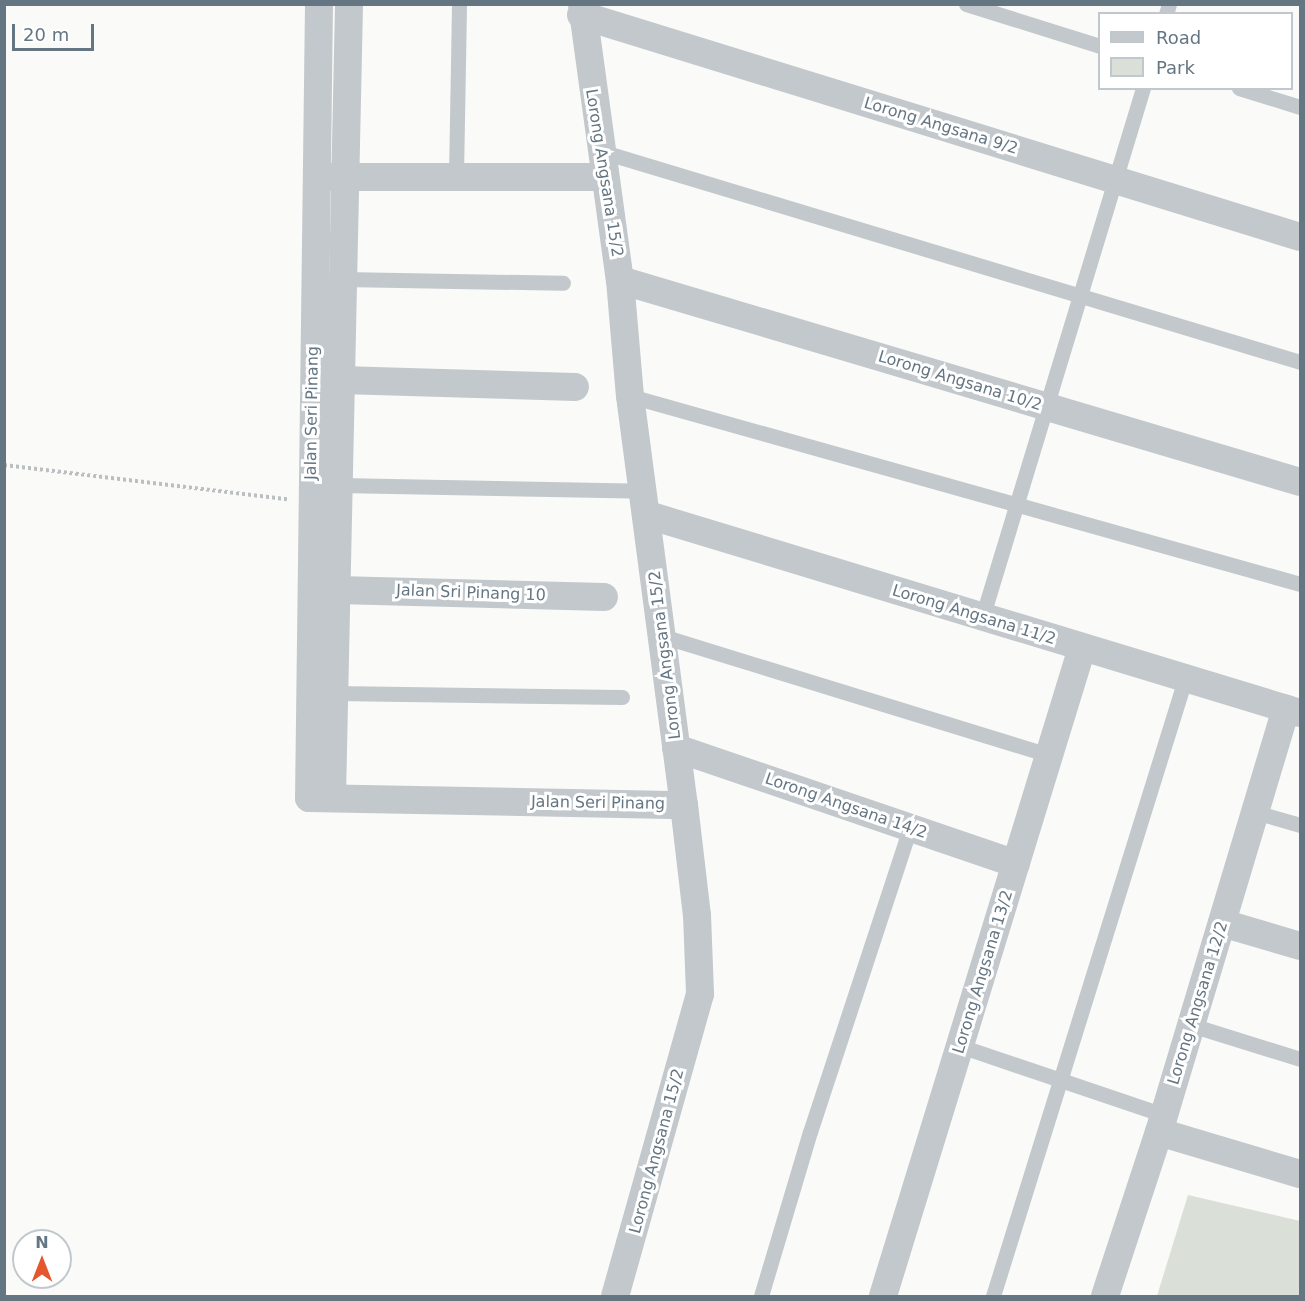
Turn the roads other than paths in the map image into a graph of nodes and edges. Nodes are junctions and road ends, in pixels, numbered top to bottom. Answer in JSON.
{"nodes":[{"id":1,"x":319,"y":4,"type":"edge"},
{"id":2,"x":349,"y":4,"type":"edge"},
{"id":3,"x":459,"y":4,"type":"edge"},
{"id":4,"x":966,"y":4,"type":"edge"},
{"id":5,"x":581,"y":10,"type":"edge"},
{"id":6,"x":1098,"y":45,"type":"edge"},
{"id":7,"x":1142,"y":90,"type":"edge"},
{"id":8,"x":1245,"y":90,"type":"edge"},
{"id":9,"x":1300,"y":107,"type":"edge"},
{"id":10,"x":602,"y":164,"type":"junction"},
{"id":11,"x":315,"y":177,"type":"junction"},
{"id":12,"x":345,"y":177,"type":"junction"},
{"id":13,"x":456,"y":177,"type":"junction"},
{"id":14,"x":1115,"y":180,"type":"junction"},
{"id":15,"x":1300,"y":237,"type":"edge"},
{"id":16,"x":343,"y":279,"type":"junction"},
{"id":17,"x":620,"y":280,"type":"junction"},
{"id":18,"x":563,"y":283,"type":"dead end"},
{"id":19,"x":1080,"y":296,"type":"junction"},
{"id":20,"x":1300,"y":362,"type":"edge"},
{"id":21,"x":341,"y":380,"type":"junction"},
{"id":22,"x":575,"y":387,"type":"dead end"},
{"id":23,"x":630,"y":396,"type":"junction"},
{"id":24,"x":1047,"y":406,"type":"junction"},
{"id":25,"x":1300,"y":482,"type":"edge"},
{"id":26,"x":339,"y":484,"type":"junction"},
{"id":27,"x":646,"y":503,"type":"junction"},
{"id":28,"x":1017,"y":505,"type":"junction"},
{"id":29,"x":1300,"y":584,"type":"edge"},
{"id":30,"x":337,"y":590,"type":"junction"},
{"id":31,"x":604,"y":597,"type":"dead end"},
{"id":32,"x":982,"y":618,"type":"junction"},
{"id":33,"x":662,"y":636,"type":"junction"},
{"id":34,"x":1082,"y":648,"type":"junction"},
{"id":35,"x":1185,"y":679,"type":"junction"},
{"id":36,"x":334,"y":693,"type":"junction"},
{"id":37,"x":622,"y":697,"type":"dead end"},
{"id":38,"x":1293,"y":711,"type":"edge"},
{"id":39,"x":676,"y":747,"type":"junction"},
{"id":40,"x":1050,"y":755,"type":"junction"},
{"id":41,"x":332,"y":797,"type":"junction"},
{"id":42,"x":684,"y":806,"type":"junction"},
{"id":43,"x":1255,"y":812,"type":"junction"},
{"id":44,"x":1300,"y":825,"type":"edge"},
{"id":45,"x":910,"y":828,"type":"junction"},
{"id":46,"x":1016,"y":864,"type":"junction"},
{"id":47,"x":1222,"y":923,"type":"junction"},
{"id":48,"x":1300,"y":946,"type":"edge"},
{"id":49,"x":1191,"y":1025,"type":"junction"},
{"id":50,"x":960,"y":1046,"type":"junction"},
{"id":51,"x":1300,"y":1059,"type":"edge"},
{"id":52,"x":1058,"y":1079,"type":"junction"},
{"id":53,"x":1162,"y":1123,"type":"junction"},
{"id":54,"x":1300,"y":1174,"type":"edge"},
{"id":55,"x":615,"y":1296,"type":"edge"},
{"id":56,"x":761,"y":1296,"type":"edge"},
{"id":57,"x":883,"y":1296,"type":"edge"},
{"id":58,"x":993,"y":1296,"type":"edge"},
{"id":59,"x":1105,"y":1296,"type":"edge"}],
"edges":[{"from":1,"to":11,"type":"street","name":"Jalan Seri Pinang"},
{"from":2,"to":12,"type":"street","name":"Jalan Seri Pinang"},
{"from":3,"to":13,"type":"lane"},
{"from":4,"to":6,"type":"lane"},
{"from":5,"to":10,"type":"street","name":"Lorong Angsana 15/2"},
{"from":5,"to":14,"type":"street","name":"Lorong Angsana 9/2"},
{"from":7,"to":14,"type":"lane"},
{"from":8,"to":9,"type":"lane"},
{"from":10,"to":13,"type":"street"},
{"from":10,"to":17,"type":"street","name":"Lorong Angsana 15/2"},
{"from":10,"to":19,"type":"lane"},
{"from":11,"to":12,"type":"street"},
{"from":11,"to":41,"type":"street","name":"Jalan Seri Pinang"},
{"from":12,"to":13,"type":"street"},
{"from":12,"to":16,"type":"street","name":"Jalan Seri Pinang"},
{"from":14,"to":15,"type":"street","name":"Lorong Angsana 9/2"},
{"from":14,"to":19,"type":"lane"},
{"from":16,"to":18,"type":"lane"},
{"from":16,"to":21,"type":"street","name":"Jalan Seri Pinang"},
{"from":17,"to":23,"type":"street","name":"Lorong Angsana 15/2"},
{"from":17,"to":24,"type":"street","name":"Lorong Angsana 10/2"},
{"from":19,"to":20,"type":"lane"},
{"from":19,"to":24,"type":"lane"},
{"from":21,"to":22,"type":"street"},
{"from":21,"to":26,"type":"street","name":"Jalan Seri Pinang"},
{"from":23,"to":27,"type":"street","name":"Lorong Angsana 15/2"},
{"from":23,"to":28,"type":"lane"},
{"from":24,"to":25,"type":"street","name":"Lorong Angsana 10/2"},
{"from":24,"to":28,"type":"lane"},
{"from":26,"to":27,"type":"lane"},
{"from":26,"to":30,"type":"street","name":"Jalan Seri Pinang"},
{"from":27,"to":32,"type":"street","name":"Lorong Angsana 11/2"},
{"from":27,"to":33,"type":"street","name":"Lorong Angsana 15/2"},
{"from":28,"to":29,"type":"lane"},
{"from":28,"to":32,"type":"lane"},
{"from":30,"to":31,"type":"street","name":"Jalan Sri Pinang 10"},
{"from":30,"to":36,"type":"street","name":"Jalan Seri Pinang"},
{"from":32,"to":34,"type":"street","name":"Lorong Angsana 11/2"},
{"from":33,"to":39,"type":"street","name":"Lorong Angsana 15/2"},
{"from":33,"to":40,"type":"lane"},
{"from":34,"to":35,"type":"street","name":"Lorong Angsana 11/2"},
{"from":34,"to":40,"type":"street","name":"Lorong Angsana 13/2"},
{"from":35,"to":38,"type":"street","name":"Lorong Angsana 11/2"},
{"from":35,"to":52,"type":"lane"},
{"from":36,"to":37,"type":"lane"},
{"from":36,"to":41,"type":"street","name":"Jalan Seri Pinang"},
{"from":38,"to":43,"type":"street","name":"Lorong Angsana 12/2"},
{"from":39,"to":42,"type":"street","name":"Lorong Angsana 15/2"},
{"from":39,"to":45,"type":"street","name":"Lorong Angsana 14/2"},
{"from":40,"to":46,"type":"street","name":"Lorong Angsana 13/2"},
{"from":41,"to":42,"type":"street","name":"Jalan Seri Pinang"},
{"from":42,"to":55,"type":"street","name":"Lorong Angsana 15/2"},
{"from":43,"to":44,"type":"lane"},
{"from":43,"to":47,"type":"street","name":"Lorong Angsana 12/2"},
{"from":45,"to":46,"type":"street","name":"Lorong Angsana 14/2"},
{"from":45,"to":56,"type":"lane"},
{"from":46,"to":50,"type":"street","name":"Lorong Angsana 13/2"},
{"from":47,"to":48,"type":"street"},
{"from":47,"to":49,"type":"street","name":"Lorong Angsana 12/2"},
{"from":49,"to":51,"type":"lane"},
{"from":49,"to":53,"type":"street","name":"Lorong Angsana 12/2"},
{"from":50,"to":52,"type":"lane"},
{"from":50,"to":57,"type":"street","name":"Lorong Angsana 13/2"},
{"from":52,"to":53,"type":"lane"},
{"from":52,"to":58,"type":"lane"},
{"from":53,"to":54,"type":"street"},
{"from":53,"to":59,"type":"street","name":"Lorong Angsana 12/2"}]}
